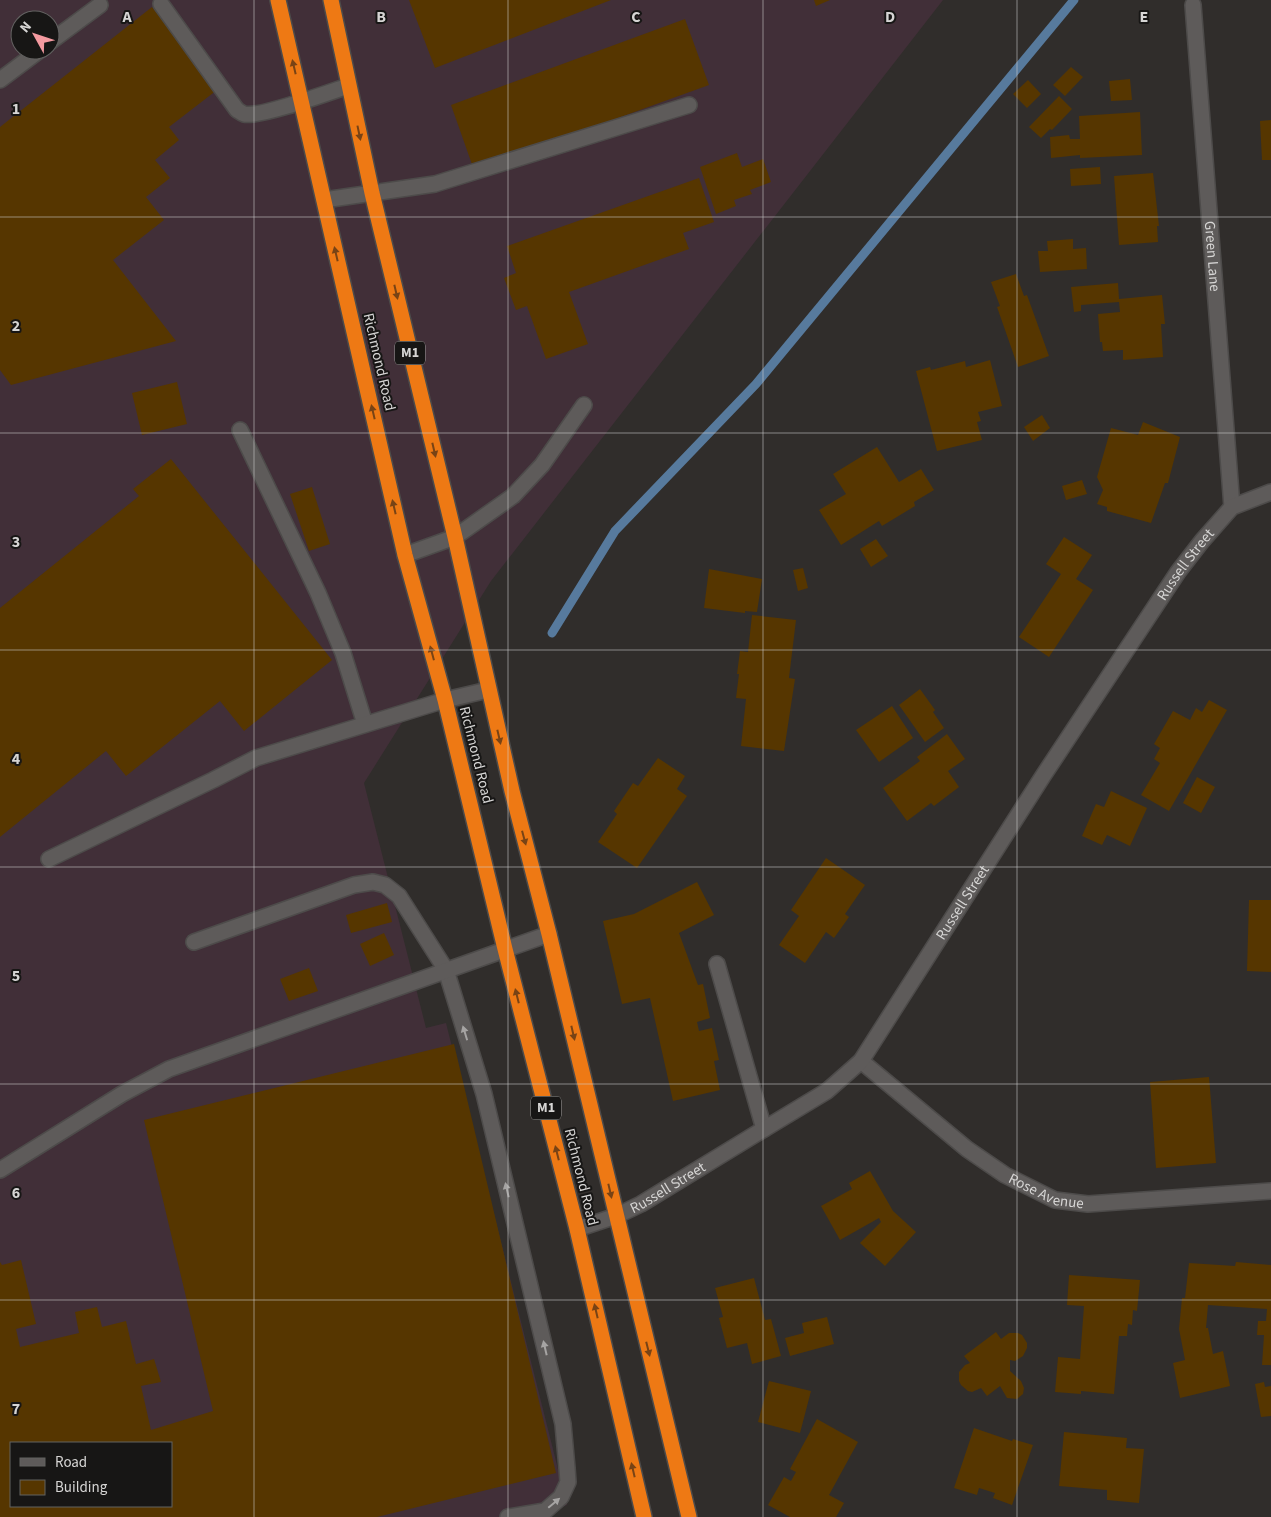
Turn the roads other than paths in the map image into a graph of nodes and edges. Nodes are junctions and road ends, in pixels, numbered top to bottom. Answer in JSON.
{"nodes":[{"id":1,"x":278,"y":0,"type":"edge"},
{"id":2,"x":331,"y":0,"type":"edge"},
{"id":3,"x":161,"y":4,"type":"dead end"},
{"id":4,"x":100,"y":5,"type":"dead end"},
{"id":5,"x":1193,"y":5,"type":"dead end"},
{"id":6,"x":60,"y":35,"type":"edge"},
{"id":7,"x":27,"y":60,"type":"edge"},
{"id":8,"x":0,"y":80,"type":"edge"},
{"id":9,"x":348,"y":86,"type":"junction"},
{"id":10,"x":302,"y":101,"type":"junction"},
{"id":11,"x":689,"y":105,"type":"dead end"},
{"id":12,"x":372,"y":193,"type":"junction"},
{"id":13,"x":324,"y":200,"type":"junction"},
{"id":14,"x":584,"y":405,"type":"dead end"},
{"id":15,"x":240,"y":430,"type":"dead end"},
{"id":16,"x":1271,"y":492,"type":"edge"},
{"id":17,"x":1232,"y":507,"type":"junction"},
{"id":18,"x":455,"y":537,"type":"junction"},
{"id":19,"x":405,"y":555,"type":"junction"},
{"id":20,"x":488,"y":690,"type":"junction"},
{"id":21,"x":445,"y":700,"type":"junction"},
{"id":22,"x":365,"y":724,"type":"junction"},
{"id":23,"x":49,"y":859,"type":"dead end"},
{"id":24,"x":549,"y":934,"type":"junction"},
{"id":25,"x":194,"y":942,"type":"dead end"},
{"id":26,"x":505,"y":949,"type":"junction"},
{"id":27,"x":717,"y":964,"type":"dead end"},
{"id":28,"x":446,"y":970,"type":"junction"},
{"id":29,"x":861,"y":1061,"type":"junction"},
{"id":30,"x":764,"y":1129,"type":"junction"},
{"id":31,"x":0,"y":1170,"type":"edge"},
{"id":32,"x":1271,"y":1192,"type":"edge"},
{"id":33,"x":616,"y":1216,"type":"junction"},
{"id":34,"x":577,"y":1229,"type":"junction"},
{"id":35,"x":508,"y":1517,"type":"edge"},
{"id":36,"x":644,"y":1517,"type":"edge"},
{"id":37,"x":689,"y":1517,"type":"edge"}],
"edges":[{"from":10,"to":1,"type":"highway","name":"Richmond Road","number":"M1","one_way":true},
{"from":2,"to":9,"type":"highway","name":"Richmond Road","number":"M1"},
{"from":3,"to":10,"type":"street"},
{"from":4,"to":6,"type":"street"},
{"from":5,"to":17,"type":"street","name":"Green Lane"},
{"from":7,"to":8,"type":"street"},
{"from":9,"to":10,"type":"street"},
{"from":9,"to":12,"type":"highway","name":"Richmond Road","number":"M1","one_way":true},
{"from":10,"to":13,"type":"highway","name":"Richmond Road","number":"M1"},
{"from":11,"to":12,"type":"street"},
{"from":12,"to":13,"type":"street"},
{"from":12,"to":18,"type":"highway","name":"Richmond Road","number":"M1","one_way":true},
{"from":19,"to":13,"type":"highway","name":"Richmond Road","number":"M1","one_way":true},
{"from":14,"to":18,"type":"street"},
{"from":15,"to":22,"type":"street"},
{"from":16,"to":17,"type":"street","name":"Russell Street"},
{"from":17,"to":29,"type":"street","name":"Russell Street"},
{"from":18,"to":19,"type":"street"},
{"from":18,"to":20,"type":"highway","name":"Richmond Road","number":"M1"},
{"from":21,"to":19,"type":"highway","name":"Richmond Road","number":"M1","one_way":true},
{"from":20,"to":21,"type":"street"},
{"from":20,"to":24,"type":"highway","name":"Richmond Road","number":"M1","one_way":true},
{"from":21,"to":22,"type":"street"},
{"from":21,"to":26,"type":"highway","name":"Richmond Road","number":"M1"},
{"from":22,"to":23,"type":"street"},
{"from":24,"to":26,"type":"street"},
{"from":24,"to":33,"type":"highway","name":"Richmond Road","number":"M1","one_way":true},
{"from":25,"to":28,"type":"street"},
{"from":26,"to":28,"type":"street"},
{"from":34,"to":26,"type":"highway","name":"Richmond Road","number":"M1","one_way":true},
{"from":27,"to":30,"type":"street"},
{"from":28,"to":31,"type":"street"},
{"from":35,"to":28,"type":"street","one_way":true},
{"from":29,"to":30,"type":"street","name":"Russell Street"},
{"from":29,"to":32,"type":"street","name":"Rose Avenue"},
{"from":30,"to":33,"type":"street","name":"Russell Street"},
{"from":33,"to":34,"type":"street","name":"Russell Street"},
{"from":33,"to":37,"type":"highway","name":"Richmond Road","number":"M1","one_way":true},
{"from":36,"to":34,"type":"highway","name":"Richmond Road","number":"M1","one_way":true}]}
